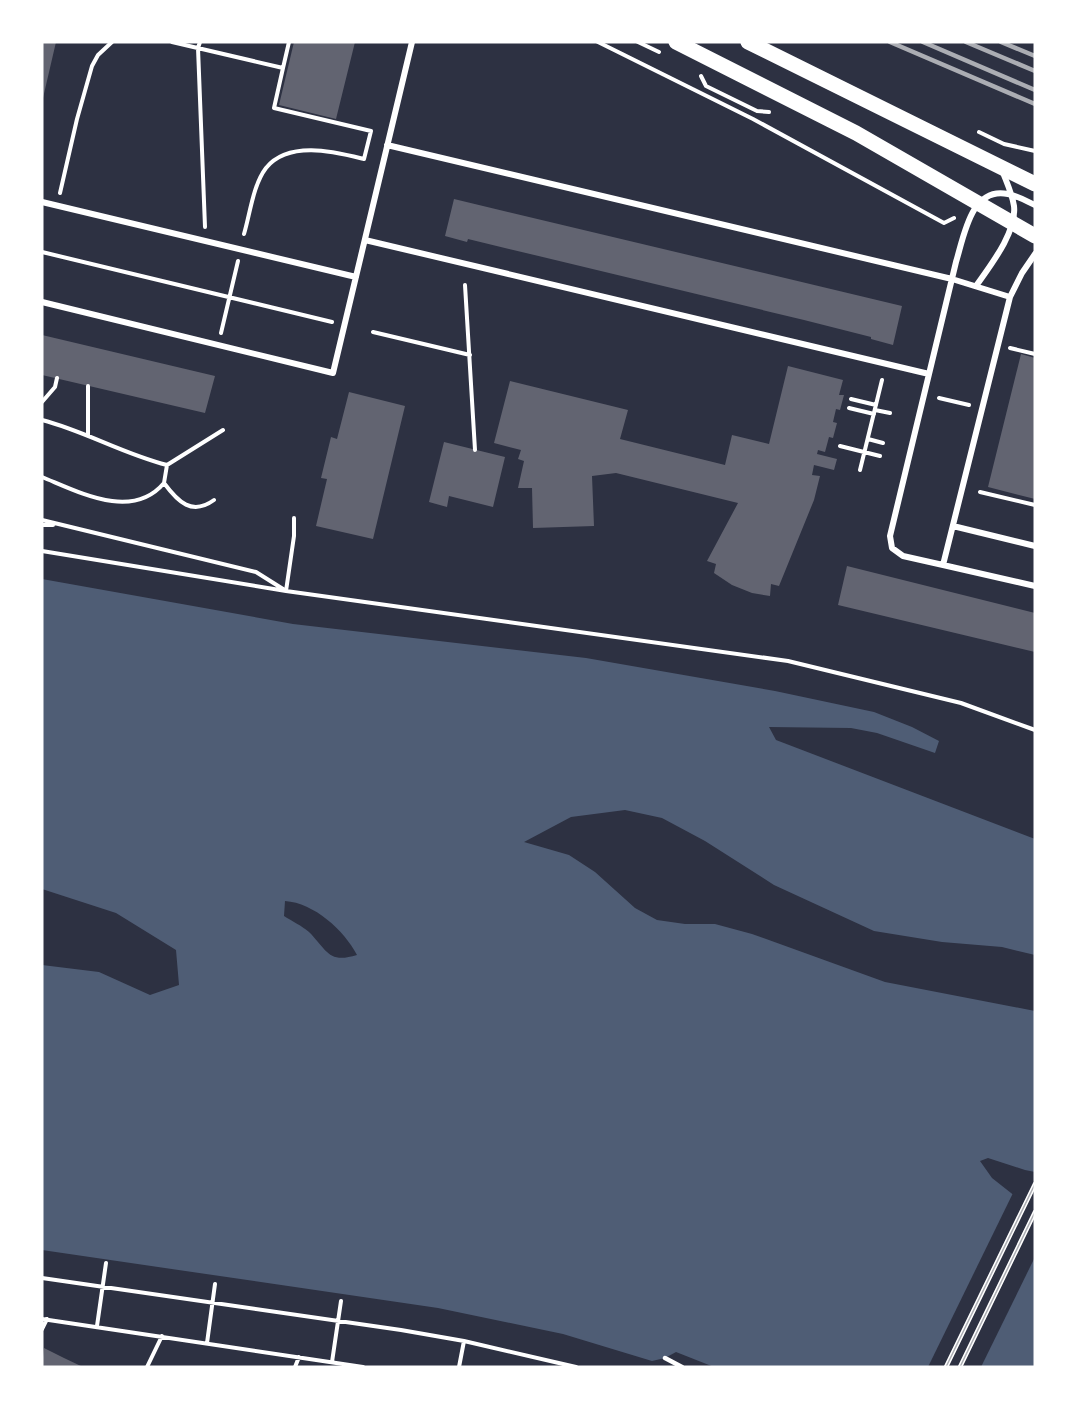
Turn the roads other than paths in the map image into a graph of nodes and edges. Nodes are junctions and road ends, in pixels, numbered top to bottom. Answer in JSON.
{"nodes":[{"id":1,"x":412,"y":42,"type":"edge"},
{"id":2,"x":676,"y":42,"type":"edge"},
{"id":3,"x":748,"y":42,"type":"edge"},
{"id":4,"x":387,"y":145,"type":"junction"},
{"id":5,"x":1001,"y":168,"type":"junction"},
{"id":6,"x":1035,"y":184,"type":"edge"},
{"id":7,"x":1011,"y":194,"type":"junction"},
{"id":8,"x":42,"y":202,"type":"edge"},
{"id":9,"x":978,"y":202,"type":"junction"},
{"id":10,"x":1035,"y":205,"type":"edge"},
{"id":11,"x":1011,"y":222,"type":"junction"},
{"id":12,"x":1035,"y":236,"type":"edge"},
{"id":13,"x":365,"y":240,"type":"junction"},
{"id":14,"x":1035,"y":254,"type":"edge"},
{"id":15,"x":356,"y":277,"type":"junction"},
{"id":16,"x":952,"y":279,"type":"junction"},
{"id":17,"x":976,"y":286,"type":"junction"},
{"id":18,"x":1010,"y":297,"type":"junction"},
{"id":19,"x":42,"y":302,"type":"edge"},
{"id":20,"x":929,"y":374,"type":"junction"},
{"id":21,"x":953,"y":526,"type":"junction"},
{"id":22,"x":1035,"y":546,"type":"edge"},
{"id":23,"x":943,"y":565,"type":"junction"},
{"id":24,"x":1035,"y":586,"type":"edge"},
{"id":25,"x":1035,"y":1184,"type":"edge"},
{"id":26,"x":1035,"y":1212,"type":"edge"},
{"id":27,"x":665,"y":1358,"type":"dead end"},
{"id":28,"x":682,"y":1367,"type":"edge"},
{"id":29,"x":946,"y":1367,"type":"edge"},
{"id":30,"x":960,"y":1367,"type":"edge"}],
"edges":[{"from":1,"to":4,"type":"street"},
{"from":2,"to":9,"type":"main road"},
{"from":3,"to":5,"type":"main road"},
{"from":4,"to":13,"type":"street"},
{"from":4,"to":16,"type":"street"},
{"from":5,"to":6,"type":"main road"},
{"from":5,"to":7,"type":"street"},
{"from":7,"to":9,"type":"street"},
{"from":7,"to":10,"type":"street"},
{"from":7,"to":11,"type":"street"},
{"from":8,"to":15,"type":"street"},
{"from":9,"to":11,"type":"main road"},
{"from":9,"to":16,"type":"street"},
{"from":11,"to":12,"type":"main road"},
{"from":11,"to":17,"type":"street"},
{"from":13,"to":15,"type":"street"},
{"from":13,"to":20,"type":"street"},
{"from":14,"to":18,"type":"street"},
{"from":15,"to":19,"type":"street"},
{"from":16,"to":17,"type":"street"},
{"from":16,"to":20,"type":"street"},
{"from":17,"to":18,"type":"street"},
{"from":18,"to":21,"type":"street"},
{"from":20,"to":23,"type":"street"},
{"from":21,"to":22,"type":"street"},
{"from":21,"to":23,"type":"street"},
{"from":23,"to":24,"type":"street"},
{"from":25,"to":29,"type":"lane"},
{"from":26,"to":30,"type":"lane"},
{"from":27,"to":28,"type":"lane"}]}
